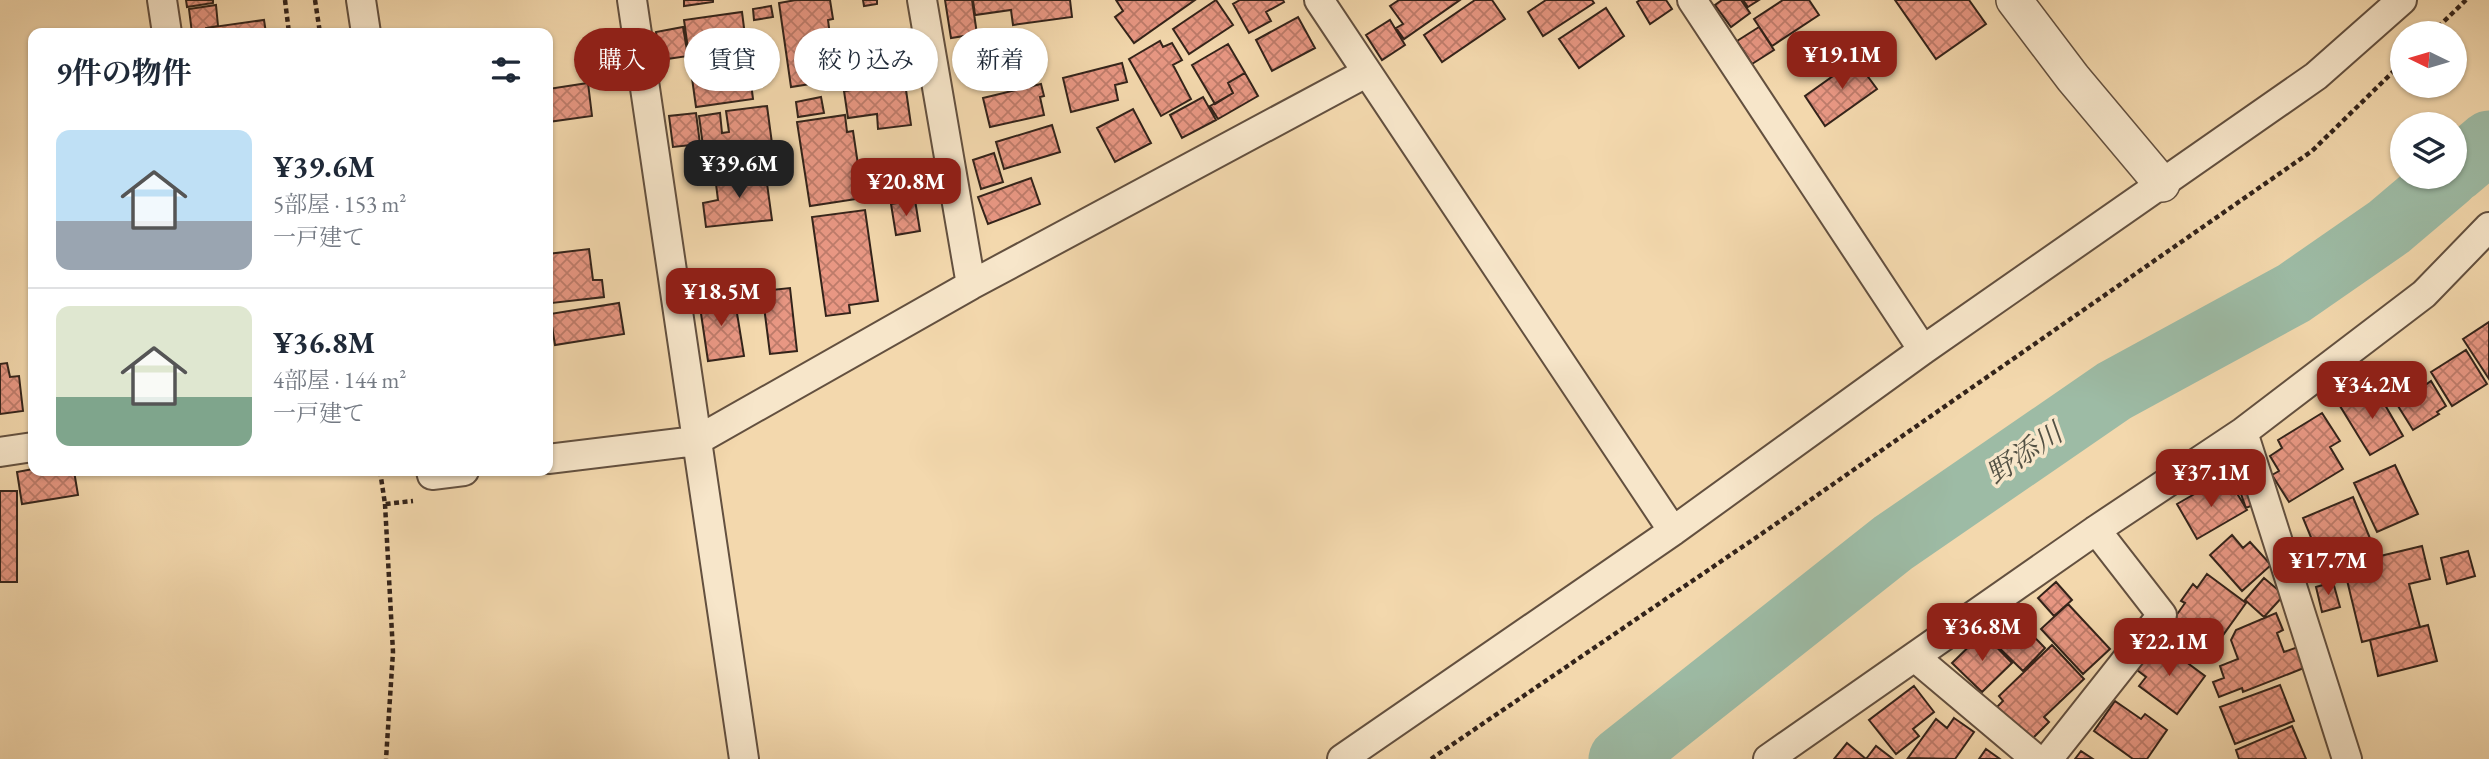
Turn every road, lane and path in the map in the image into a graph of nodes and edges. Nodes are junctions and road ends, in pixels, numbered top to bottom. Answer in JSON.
{"nodes":[{"id":1,"x":162,"y":0,"type":"edge"},
{"id":2,"x":285,"y":0,"type":"edge"},
{"id":3,"x":316,"y":0,"type":"edge"},
{"id":4,"x":361,"y":0,"type":"edge"},
{"id":5,"x":632,"y":0,"type":"edge"},
{"id":6,"x":922,"y":0,"type":"edge"},
{"id":7,"x":1319,"y":0,"type":"edge"},
{"id":8,"x":1692,"y":0,"type":"edge"},
{"id":9,"x":2014,"y":0,"type":"edge"},
{"id":10,"x":2402,"y":0,"type":"edge"},
{"id":11,"x":2466,"y":0,"type":"edge"},
{"id":12,"x":2444,"y":21,"type":"edge"},
{"id":13,"x":166,"y":28,"type":"edge"},
{"id":14,"x":288,"y":28,"type":"edge"},
{"id":15,"x":319,"y":28,"type":"edge"},
{"id":16,"x":365,"y":28,"type":"edge"},
{"id":17,"x":1366,"y":73,"type":"junction"},
{"id":18,"x":2390,"y":75,"type":"edge"},
{"id":19,"x":2162,"y":184,"type":"junction"},
{"id":20,"x":2489,"y":227,"type":"edge"},
{"id":21,"x":971,"y":285,"type":"junction"},
{"id":22,"x":1923,"y":350,"type":"junction"},
{"id":23,"x":2243,"y":432,"type":"junction"},
{"id":24,"x":696,"y":441,"type":"junction"},
{"id":25,"x":28,"y":448,"type":"edge"},
{"id":26,"x":0,"y":452,"type":"edge"},
{"id":27,"x":553,"y":458,"type":"edge"},
{"id":28,"x":385,"y":504,"type":"dead end"},
{"id":29,"x":2096,"y":530,"type":"junction"},
{"id":30,"x":1673,"y":531,"type":"junction"},
{"id":31,"x":1916,"y":658,"type":"junction"},
{"id":32,"x":386,"y":759,"type":"edge"},
{"id":33,"x":744,"y":759,"type":"edge"},
{"id":34,"x":1342,"y":759,"type":"edge"},
{"id":35,"x":1431,"y":759,"type":"edge"},
{"id":36,"x":1768,"y":759,"type":"edge"},
{"id":37,"x":2036,"y":759,"type":"edge"},
{"id":38,"x":2048,"y":759,"type":"edge"},
{"id":39,"x":2347,"y":759,"type":"edge"}],
"edges":[{"from":1,"to":13,"type":"street"},
{"from":2,"to":14,"type":"path"},
{"from":3,"to":15,"type":"path"},
{"from":4,"to":16,"type":"street"},
{"from":5,"to":24,"type":"street"},
{"from":6,"to":21,"type":"street"},
{"from":7,"to":17,"type":"street"},
{"from":8,"to":22,"type":"street"},
{"from":9,"to":19,"type":"street"},
{"from":10,"to":19,"type":"street"},
{"from":11,"to":12,"type":"path"},
{"from":17,"to":21,"type":"street"},
{"from":17,"to":30,"type":"street"},
{"from":18,"to":35,"type":"path"},
{"from":19,"to":22,"type":"street"},
{"from":20,"to":23,"type":"street"},
{"from":21,"to":24,"type":"street"},
{"from":22,"to":30,"type":"street"},
{"from":23,"to":29,"type":"street"},
{"from":23,"to":39,"type":"street"},
{"from":24,"to":27,"type":"street"},
{"from":24,"to":33,"type":"street"},
{"from":25,"to":26,"type":"street"},
{"from":28,"to":32,"type":"path"},
{"from":29,"to":31,"type":"street"},
{"from":29,"to":38,"type":"street"},
{"from":30,"to":34,"type":"street"},
{"from":31,"to":36,"type":"street"},
{"from":31,"to":37,"type":"street"}]}
